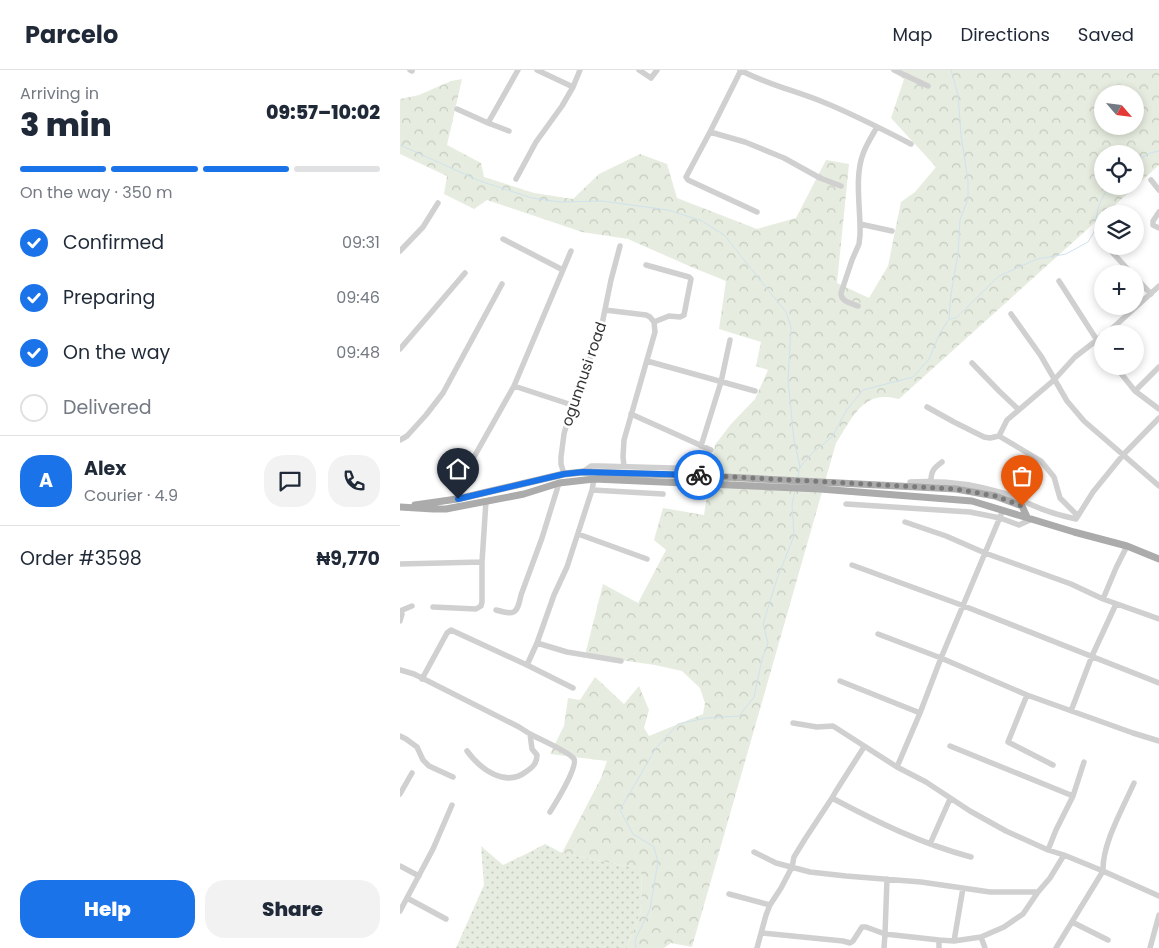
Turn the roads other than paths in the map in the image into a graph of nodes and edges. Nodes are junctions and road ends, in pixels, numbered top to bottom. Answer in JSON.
{"nodes":[{"id":1,"x":518,"y":70,"type":"edge"},
{"id":2,"x":537,"y":70,"type":"edge"},
{"id":3,"x":580,"y":70,"type":"edge"},
{"id":4,"x":639,"y":70,"type":"edge"},
{"id":5,"x":657,"y":70,"type":"edge"},
{"id":6,"x":740,"y":70,"type":"edge"},
{"id":7,"x":894,"y":70,"type":"edge"},
{"id":8,"x":928,"y":86,"type":"dead end"},
{"id":9,"x":573,"y":87,"type":"junction"},
{"id":10,"x":457,"y":109,"type":"dead end"},
{"id":11,"x":488,"y":123,"type":"junction"},
{"id":12,"x":877,"y":127,"type":"junction"},
{"id":13,"x":509,"y":131,"type":"dead end"},
{"id":14,"x":710,"y":132,"type":"junction"},
{"id":15,"x":911,"y":144,"type":"dead end"},
{"id":16,"x":516,"y":179,"type":"dead end"},
{"id":17,"x":1151,"y":180,"type":"dead end"},
{"id":18,"x":841,"y":186,"type":"dead end"},
{"id":19,"x":1159,"y":190,"type":"edge"},
{"id":20,"x":438,"y":203,"type":"dead end"},
{"id":21,"x":757,"y":212,"type":"dead end"},
{"id":22,"x":1159,"y":212,"type":"edge"},
{"id":23,"x":860,"y":224,"type":"junction"},
{"id":24,"x":1159,"y":228,"type":"edge"},
{"id":25,"x":892,"y":231,"type":"dead end"},
{"id":26,"x":504,"y":239,"type":"dead end"},
{"id":27,"x":620,"y":246,"type":"dead end"},
{"id":28,"x":400,"y":251,"type":"edge"},
{"id":29,"x":571,"y":251,"type":"dead end"},
{"id":30,"x":1115,"y":255,"type":"edge"},
{"id":31,"x":646,"y":265,"type":"dead end"},
{"id":32,"x":1124,"y":265,"type":"edge"},
{"id":33,"x":563,"y":270,"type":"junction"},
{"id":34,"x":465,"y":273,"type":"dead end"},
{"id":35,"x":1059,"y":281,"type":"dead end"},
{"id":36,"x":502,"y":284,"type":"dead end"},
{"id":37,"x":1144,"y":286,"type":"edge"},
{"id":38,"x":1159,"y":286,"type":"edge"},
{"id":39,"x":1151,"y":294,"type":"junction"},
{"id":40,"x":858,"y":306,"type":"dead end"},
{"id":41,"x":605,"y":310,"type":"junction"},
{"id":42,"x":1011,"y":314,"type":"dead end"},
{"id":43,"x":654,"y":322,"type":"junction"},
{"id":44,"x":1116,"y":325,"type":"edge"},
{"id":45,"x":1094,"y":330,"type":"edge"},
{"id":46,"x":730,"y":340,"type":"dead end"},
{"id":47,"x":1094,"y":343,"type":"edge"},
{"id":48,"x":400,"y":350,"type":"edge"},
{"id":49,"x":647,"y":361,"type":"junction"},
{"id":50,"x":972,"y":363,"type":"dead end"},
{"id":51,"x":1159,"y":367,"type":"edge"},
{"id":52,"x":1122,"y":375,"type":"edge"},
{"id":53,"x":1054,"y":380,"type":"junction"},
{"id":54,"x":721,"y":382,"type":"junction"},
{"id":55,"x":514,"y":386,"type":"junction"},
{"id":56,"x":1135,"y":390,"type":"junction"},
{"id":57,"x":755,"y":391,"type":"dead end"},
{"id":58,"x":572,"y":405,"type":"junction"},
{"id":59,"x":927,"y":406,"type":"dead end"},
{"id":60,"x":1018,"y":409,"type":"junction"},
{"id":61,"x":1159,"y":409,"type":"edge"},
{"id":62,"x":631,"y":414,"type":"junction"},
{"id":63,"x":1159,"y":418,"type":"edge"},
{"id":64,"x":999,"y":436,"type":"junction"},
{"id":65,"x":400,"y":440,"type":"edge"},
{"id":66,"x":701,"y":446,"type":"junction"},
{"id":67,"x":710,"y":450,"type":"dead end"},
{"id":68,"x":1123,"y":454,"type":"junction"},
{"id":69,"x":942,"y":462,"type":"dead end"},
{"id":70,"x":624,"y":466,"type":"junction"},
{"id":71,"x":707,"y":471,"type":"dead end"},
{"id":72,"x":583,"y":472,"type":"junction"},
{"id":73,"x":564,"y":474,"type":"junction"},
{"id":74,"x":650,"y":478,"type":"junction"},
{"id":75,"x":594,"y":479,"type":"junction"},
{"id":76,"x":931,"y":481,"type":"junction"},
{"id":77,"x":910,"y":482,"type":"dead end"},
{"id":78,"x":559,"y":483,"type":"junction"},
{"id":79,"x":1159,"y":486,"type":"edge"},
{"id":80,"x":592,"y":490,"type":"junction"},
{"id":81,"x":663,"y":494,"type":"dead end"},
{"id":82,"x":458,"y":499,"type":"junction"},
{"id":83,"x":486,"y":501,"type":"junction"},
{"id":84,"x":846,"y":504,"type":"dead end"},
{"id":85,"x":400,"y":507,"type":"edge"},
{"id":86,"x":1003,"y":510,"type":"junction"},
{"id":87,"x":1078,"y":516,"type":"junction"},
{"id":88,"x":1000,"y":518,"type":"junction"},
{"id":89,"x":1029,"y":518,"type":"junction"},
{"id":90,"x":905,"y":522,"type":"dead end"},
{"id":91,"x":578,"y":534,"type":"junction"},
{"id":92,"x":1127,"y":546,"type":"junction"},
{"id":93,"x":985,"y":553,"type":"junction"},
{"id":94,"x":647,"y":559,"type":"dead end"},
{"id":95,"x":1159,"y":559,"type":"edge"},
{"id":96,"x":482,"y":562,"type":"junction"},
{"id":97,"x":400,"y":564,"type":"edge"},
{"id":98,"x":852,"y":565,"type":"dead end"},
{"id":99,"x":1103,"y":598,"type":"junction"},
{"id":100,"x":1116,"y":604,"type":"junction"},
{"id":101,"x":412,"y":606,"type":"dead end"},
{"id":102,"x":964,"y":606,"type":"junction"},
{"id":103,"x":433,"y":607,"type":"dead end"},
{"id":104,"x":496,"y":610,"type":"dead end"},
{"id":105,"x":400,"y":611,"type":"edge"},
{"id":106,"x":1159,"y":619,"type":"edge"},
{"id":107,"x":400,"y":621,"type":"edge"},
{"id":108,"x":878,"y":634,"type":"dead end"},
{"id":109,"x":537,"y":643,"type":"junction"},
{"id":110,"x":1092,"y":656,"type":"junction"},
{"id":111,"x":942,"y":658,"type":"junction"},
{"id":112,"x":621,"y":661,"type":"dead end"},
{"id":113,"x":527,"y":665,"type":"junction"},
{"id":114,"x":400,"y":670,"type":"edge"},
{"id":115,"x":422,"y":679,"type":"junction"},
{"id":116,"x":840,"y":681,"type":"dead end"},
{"id":117,"x":1159,"y":683,"type":"edge"},
{"id":118,"x":573,"y":688,"type":"dead end"},
{"id":119,"x":1027,"y":695,"type":"junction"},
{"id":120,"x":1071,"y":711,"type":"junction"},
{"id":121,"x":920,"y":713,"type":"junction"},
{"id":122,"x":793,"y":723,"type":"dead end"},
{"id":123,"x":530,"y":734,"type":"junction"},
{"id":124,"x":400,"y":736,"type":"edge"},
{"id":125,"x":1159,"y":741,"type":"edge"},
{"id":126,"x":950,"y":746,"type":"dead end"},
{"id":127,"x":864,"y":747,"type":"junction"},
{"id":128,"x":467,"y":751,"type":"dead end"},
{"id":129,"x":1084,"y":762,"type":"dead end"},
{"id":130,"x":1053,"y":765,"type":"dead end"},
{"id":131,"x":897,"y":767,"type":"junction"},
{"id":132,"x":412,"y":772,"type":"dead end"},
{"id":133,"x":453,"y":777,"type":"dead end"},
{"id":134,"x":1134,"y":783,"type":"dead end"},
{"id":135,"x":400,"y":794,"type":"edge"},
{"id":136,"x":1072,"y":796,"type":"junction"},
{"id":137,"x":832,"y":798,"type":"junction"},
{"id":138,"x":950,"y":798,"type":"junction"},
{"id":139,"x":452,"y":805,"type":"dead end"},
{"id":140,"x":550,"y":812,"type":"dead end"},
{"id":141,"x":930,"y":844,"type":"junction"},
{"id":142,"x":1048,"y":850,"type":"junction"},
{"id":143,"x":754,"y":852,"type":"dead end"},
{"id":144,"x":1064,"y":855,"type":"junction"},
{"id":145,"x":971,"y":857,"type":"dead end"},
{"id":146,"x":400,"y":866,"type":"edge"},
{"id":147,"x":792,"y":868,"type":"junction"},
{"id":148,"x":1103,"y":871,"type":"junction"},
{"id":149,"x":419,"y":876,"type":"junction"},
{"id":150,"x":887,"y":879,"type":"junction"},
{"id":151,"x":963,"y":888,"type":"junction"},
{"id":152,"x":1038,"y":892,"type":"junction"},
{"id":153,"x":728,"y":894,"type":"dead end"},
{"id":154,"x":1159,"y":896,"type":"edge"},
{"id":155,"x":407,"y":898,"type":"junction"},
{"id":156,"x":770,"y":905,"type":"junction"},
{"id":157,"x":400,"y":911,"type":"edge"},
{"id":158,"x":1159,"y":915,"type":"edge"},
{"id":159,"x":446,"y":919,"type":"dead end"},
{"id":160,"x":1072,"y":922,"type":"junction"},
{"id":161,"x":762,"y":933,"type":"junction"},
{"id":162,"x":885,"y":934,"type":"junction"},
{"id":163,"x":980,"y":937,"type":"junction"},
{"id":164,"x":939,"y":940,"type":"junction"},
{"id":165,"x":1108,"y":940,"type":"dead end"},
{"id":166,"x":954,"y":942,"type":"junction"},
{"id":167,"x":757,"y":948,"type":"edge"},
{"id":168,"x":884,"y":948,"type":"edge"},
{"id":169,"x":939,"y":948,"type":"edge"},
{"id":170,"x":985,"y":948,"type":"edge"},
{"id":171,"x":1056,"y":948,"type":"edge"},
{"id":172,"x":1150,"y":948,"type":"edge"}],
"edges":[{"from":1,"to":11,"type":"street"},
{"from":2,"to":9,"type":"street"},
{"from":3,"to":9,"type":"street"},
{"from":4,"to":5,"type":"street"},
{"from":6,"to":12,"type":"street"},
{"from":6,"to":14,"type":"street"},
{"from":7,"to":8,"type":"street"},
{"from":9,"to":16,"type":"street"},
{"from":10,"to":11,"type":"street"},
{"from":11,"to":13,"type":"street"},
{"from":12,"to":15,"type":"street"},
{"from":12,"to":23,"type":"street"},
{"from":14,"to":18,"type":"street"},
{"from":14,"to":21,"type":"street"},
{"from":17,"to":19,"type":"street"},
{"from":20,"to":28,"type":"street"},
{"from":22,"to":24,"type":"street"},
{"from":23,"to":25,"type":"street"},
{"from":23,"to":40,"type":"street"},
{"from":26,"to":33,"type":"street"},
{"from":27,"to":41,"type":"street","name":"ogunnusi road"},
{"from":29,"to":33,"type":"street"},
{"from":30,"to":32,"type":"street"},
{"from":31,"to":43,"type":"street"},
{"from":33,"to":55,"type":"street"},
{"from":34,"to":48,"type":"street"},
{"from":35,"to":45,"type":"street"},
{"from":36,"to":65,"type":"street"},
{"from":37,"to":39,"type":"street"},
{"from":38,"to":39,"type":"street"},
{"from":39,"to":44,"type":"street"},
{"from":41,"to":43,"type":"street"},
{"from":41,"to":58,"type":"street","name":"ogunnusi road"},
{"from":42,"to":53,"type":"street"},
{"from":43,"to":49,"type":"street"},
{"from":46,"to":54,"type":"street"},
{"from":47,"to":53,"type":"street"},
{"from":49,"to":54,"type":"street"},
{"from":49,"to":62,"type":"street"},
{"from":50,"to":60,"type":"street"},
{"from":51,"to":56,"type":"street"},
{"from":52,"to":56,"type":"street"},
{"from":53,"to":60,"type":"street"},
{"from":53,"to":68,"type":"street"},
{"from":54,"to":57,"type":"street"},
{"from":54,"to":66,"type":"street"},
{"from":55,"to":58,"type":"street"},
{"from":55,"to":82,"type":"street"},
{"from":56,"to":61,"type":"street"},
{"from":58,"to":73,"type":"street","name":"ogunnusi road"},
{"from":59,"to":64,"type":"street"},
{"from":60,"to":64,"type":"street"},
{"from":62,"to":66,"type":"street"},
{"from":62,"to":70,"type":"street"},
{"from":63,"to":68,"type":"street"},
{"from":64,"to":87,"type":"street"},
{"from":66,"to":67,"type":"street"},
{"from":68,"to":79,"type":"street"},
{"from":68,"to":87,"type":"street"},
{"from":69,"to":76,"type":"street"},
{"from":70,"to":71,"type":"street"},
{"from":70,"to":72,"type":"street"},
{"from":72,"to":73,"type":"main road"},
{"from":72,"to":74,"type":"main road"},
{"from":73,"to":82,"type":"main road"},
{"from":74,"to":75,"type":"main road"},
{"from":74,"to":86,"type":"main road"},
{"from":74,"to":89,"type":"main road"},
{"from":75,"to":78,"type":"main road"},
{"from":75,"to":80,"type":"street"},
{"from":76,"to":77,"type":"street"},
{"from":76,"to":87,"type":"street"},
{"from":78,"to":83,"type":"main road"},
{"from":78,"to":104,"type":"street"},
{"from":80,"to":81,"type":"street"},
{"from":80,"to":91,"type":"street"},
{"from":82,"to":85,"type":"main road"},
{"from":83,"to":85,"type":"main road"},
{"from":83,"to":96,"type":"street"},
{"from":84,"to":88,"type":"street"},
{"from":86,"to":88,"type":"street"},
{"from":86,"to":89,"type":"main road"},
{"from":88,"to":89,"type":"street"},
{"from":88,"to":93,"type":"street"},
{"from":89,"to":92,"type":"main road"},
{"from":90,"to":93,"type":"street"},
{"from":91,"to":94,"type":"street"},
{"from":91,"to":109,"type":"street"},
{"from":92,"to":95,"type":"main road"},
{"from":92,"to":99,"type":"street"},
{"from":93,"to":99,"type":"street"},
{"from":93,"to":102,"type":"street"},
{"from":96,"to":97,"type":"street"},
{"from":96,"to":103,"type":"street"},
{"from":98,"to":102,"type":"street"},
{"from":99,"to":100,"type":"street"},
{"from":100,"to":106,"type":"street"},
{"from":100,"to":110,"type":"street"},
{"from":101,"to":105,"type":"street"},
{"from":102,"to":110,"type":"street"},
{"from":102,"to":111,"type":"street"},
{"from":105,"to":107,"type":"street"},
{"from":108,"to":111,"type":"street"},
{"from":109,"to":112,"type":"street"},
{"from":109,"to":113,"type":"street"},
{"from":110,"to":117,"type":"street"},
{"from":110,"to":120,"type":"street"},
{"from":111,"to":119,"type":"street"},
{"from":111,"to":121,"type":"street"},
{"from":113,"to":115,"type":"street"},
{"from":113,"to":118,"type":"street"},
{"from":114,"to":115,"type":"street"},
{"from":115,"to":123,"type":"street"},
{"from":116,"to":121,"type":"street"},
{"from":119,"to":120,"type":"street"},
{"from":119,"to":130,"type":"street"},
{"from":120,"to":125,"type":"street"},
{"from":121,"to":131,"type":"street"},
{"from":122,"to":127,"type":"street"},
{"from":123,"to":128,"type":"street"},
{"from":123,"to":140,"type":"street"},
{"from":124,"to":133,"type":"street"},
{"from":126,"to":136,"type":"street"},
{"from":127,"to":131,"type":"street"},
{"from":127,"to":137,"type":"street"},
{"from":129,"to":136,"type":"street"},
{"from":131,"to":138,"type":"street"},
{"from":132,"to":135,"type":"street"},
{"from":134,"to":148,"type":"street"},
{"from":136,"to":142,"type":"street"},
{"from":137,"to":141,"type":"street"},
{"from":137,"to":147,"type":"street"},
{"from":138,"to":141,"type":"street"},
{"from":138,"to":142,"type":"street"},
{"from":139,"to":149,"type":"street"},
{"from":141,"to":145,"type":"street"},
{"from":142,"to":144,"type":"street"},
{"from":143,"to":147,"type":"street"},
{"from":144,"to":148,"type":"street"},
{"from":144,"to":152,"type":"street"},
{"from":146,"to":149,"type":"street"},
{"from":147,"to":150,"type":"street"},
{"from":147,"to":156,"type":"street"},
{"from":148,"to":154,"type":"street"},
{"from":148,"to":160,"type":"street"},
{"from":149,"to":155,"type":"street"},
{"from":150,"to":151,"type":"street"},
{"from":150,"to":162,"type":"street"},
{"from":151,"to":152,"type":"street"},
{"from":151,"to":166,"type":"street"},
{"from":152,"to":163,"type":"street"},
{"from":153,"to":156,"type":"street"},
{"from":155,"to":157,"type":"street"},
{"from":155,"to":159,"type":"street"},
{"from":156,"to":161,"type":"street"},
{"from":158,"to":172,"type":"street"},
{"from":160,"to":165,"type":"street"},
{"from":160,"to":171,"type":"street"},
{"from":161,"to":162,"type":"street"},
{"from":161,"to":167,"type":"street"},
{"from":162,"to":164,"type":"street"},
{"from":162,"to":168,"type":"street"},
{"from":163,"to":166,"type":"street"},
{"from":163,"to":170,"type":"street"},
{"from":164,"to":166,"type":"street"},
{"from":164,"to":169,"type":"street"}]}
